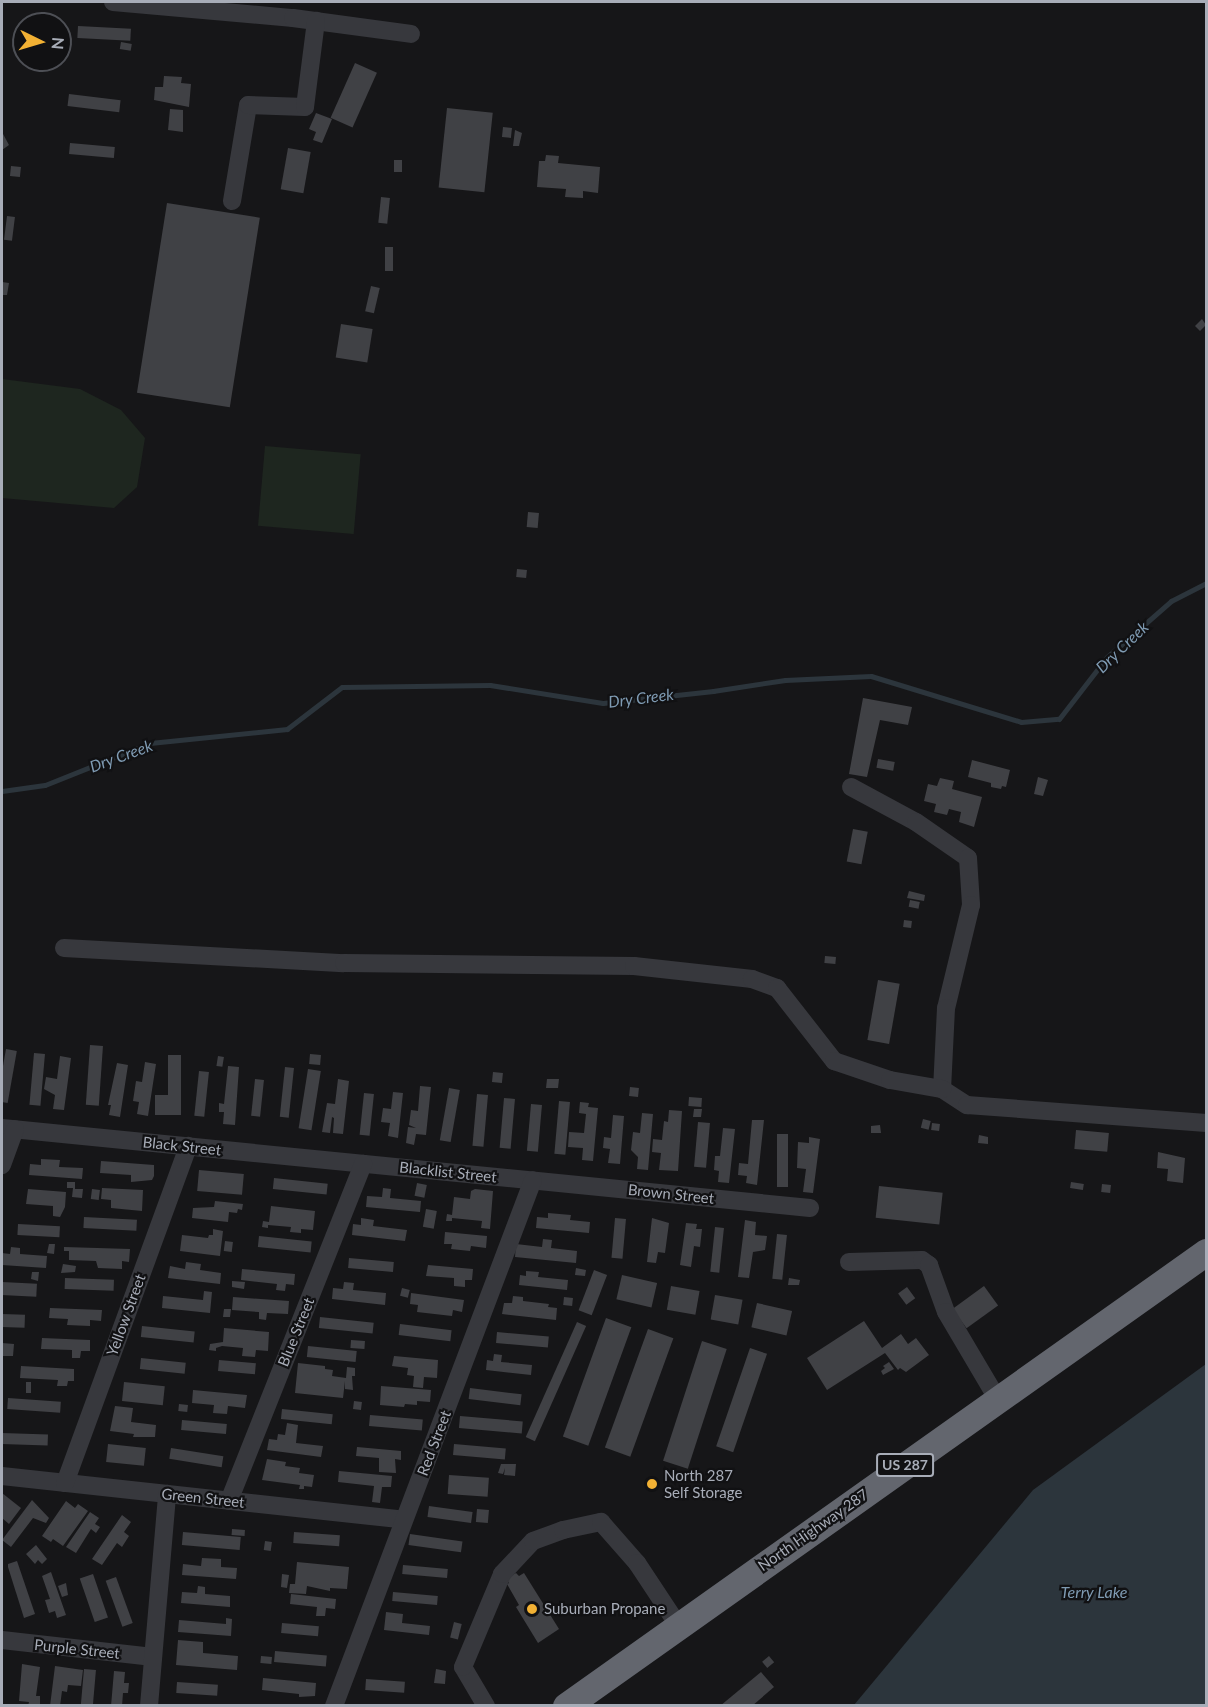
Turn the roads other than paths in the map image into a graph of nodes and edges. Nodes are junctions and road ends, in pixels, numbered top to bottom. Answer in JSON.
{"nodes":[{"id":1,"x":113,"y":2,"type":"edge"},
{"id":2,"x":316,"y":21,"type":"junction"},
{"id":3,"x":411,"y":34,"type":"dead end"},
{"id":4,"x":232,"y":201,"type":"dead end"},
{"id":5,"x":851,"y":787,"type":"dead end"},
{"id":6,"x":64,"y":948,"type":"dead end"},
{"id":7,"x":942,"y":1089,"type":"junction"},
{"id":8,"x":1206,"y":1123,"type":"edge"},
{"id":9,"x":8,"y":1129,"type":"edge"},
{"id":10,"x":188,"y":1146,"type":"junction"},
{"id":11,"x":363,"y":1164,"type":"junction"},
{"id":12,"x":2,"y":1165,"type":"edge"},
{"id":13,"x":533,"y":1180,"type":"junction"},
{"id":14,"x":810,"y":1208,"type":"dead end"},
{"id":15,"x":1206,"y":1252,"type":"edge"},
{"id":16,"x":849,"y":1262,"type":"dead end"},
{"id":17,"x":998,"y":1400,"type":"junction"},
{"id":18,"x":2,"y":1476,"type":"edge"},
{"id":19,"x":64,"y":1483,"type":"junction"},
{"id":20,"x":167,"y":1494,"type":"junction"},
{"id":21,"x":229,"y":1501,"type":"junction"},
{"id":22,"x":404,"y":1520,"type":"junction"},
{"id":23,"x":678,"y":1625,"type":"junction"},
{"id":24,"x":2,"y":1640,"type":"edge"},
{"id":25,"x":153,"y":1657,"type":"junction"},
{"id":26,"x":149,"y":1706,"type":"edge"},
{"id":27,"x":334,"y":1706,"type":"edge"},
{"id":28,"x":486,"y":1706,"type":"edge"},
{"id":29,"x":566,"y":1706,"type":"edge"}],
"edges":[{"from":1,"to":2,"type":"street"},
{"from":2,"to":3,"type":"street"},
{"from":2,"to":4,"type":"street"},
{"from":5,"to":7,"type":"street"},
{"from":6,"to":7,"type":"street"},
{"from":7,"to":8,"type":"street"},
{"from":9,"to":10,"type":"street","name":"Black Street"},
{"from":9,"to":12,"type":"street"},
{"from":10,"to":11,"type":"street","name":"Black Street"},
{"from":10,"to":19,"type":"street","name":"Yellow Street"},
{"from":11,"to":13,"type":"street","name":"Blacklist Street"},
{"from":11,"to":21,"type":"street","name":"Blue Street"},
{"from":13,"to":14,"type":"street","name":"Brown Street"},
{"from":13,"to":22,"type":"street","name":"Red Street"},
{"from":15,"to":17,"type":"highway","name":"North Highway 287","number":"US 287"},
{"from":16,"to":17,"type":"street"},
{"from":17,"to":23,"type":"highway","name":"North Highway 287","number":"US 287"},
{"from":18,"to":19,"type":"street","name":"Green Street"},
{"from":19,"to":20,"type":"street","name":"Green Street"},
{"from":20,"to":21,"type":"street","name":"Green Street"},
{"from":20,"to":25,"type":"street"},
{"from":21,"to":22,"type":"street","name":"Green Street"},
{"from":22,"to":27,"type":"street","name":"Red Street"},
{"from":23,"to":28,"type":"street"},
{"from":23,"to":29,"type":"highway","name":"North Highway 287","number":"US 287"},
{"from":24,"to":25,"type":"street","name":"Purple Street"},
{"from":25,"to":26,"type":"street"}]}
